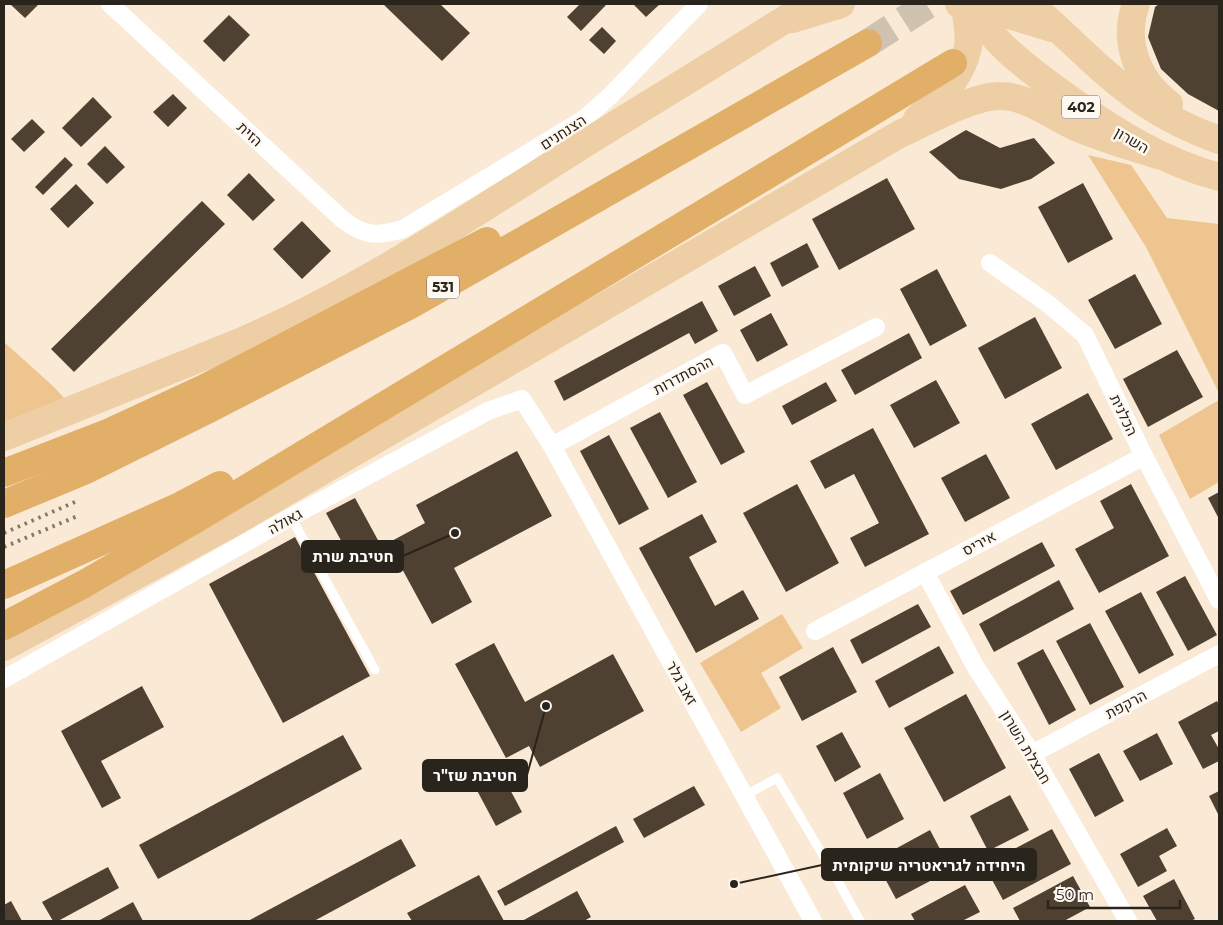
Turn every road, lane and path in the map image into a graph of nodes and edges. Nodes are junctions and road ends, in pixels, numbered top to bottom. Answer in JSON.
{"nodes":[{"id":1,"x":110,"y":4,"type":"edge"},
{"id":2,"x":699,"y":4,"type":"edge"},
{"id":3,"x":809,"y":4,"type":"edge"},
{"id":4,"x":841,"y":4,"type":"edge"},
{"id":5,"x":963,"y":4,"type":"edge"},
{"id":6,"x":1030,"y":4,"type":"edge"},
{"id":7,"x":1136,"y":4,"type":"edge"},
{"id":8,"x":774,"y":26,"type":"junction"},
{"id":9,"x":1061,"y":30,"type":"junction"},
{"id":10,"x":952,"y":63,"type":"dead end"},
{"id":11,"x":898,"y":135,"type":"junction"},
{"id":12,"x":1219,"y":136,"type":"edge"},
{"id":13,"x":1219,"y":140,"type":"edge"},
{"id":14,"x":1158,"y":154,"type":"junction"},
{"id":15,"x":1219,"y":177,"type":"edge"},
{"id":16,"x":403,"y":230,"type":"joint"},
{"id":17,"x":990,"y":263,"type":"dead end"},
{"id":18,"x":876,"y":327,"type":"dead end"},
{"id":19,"x":430,"y":377,"type":"junction"},
{"id":20,"x":4,"y":437,"type":"edge"},
{"id":21,"x":552,"y":446,"type":"junction"},
{"id":22,"x":1144,"y":456,"type":"junction"},
{"id":23,"x":4,"y":473,"type":"edge"},
{"id":24,"x":4,"y":504,"type":"edge"},
{"id":25,"x":291,"y":517,"type":"junction"},
{"id":26,"x":925,"y":572,"type":"junction"},
{"id":27,"x":4,"y":584,"type":"edge"},
{"id":28,"x":1219,"y":600,"type":"edge"},
{"id":29,"x":4,"y":626,"type":"edge"},
{"id":30,"x":815,"y":631,"type":"dead end"},
{"id":31,"x":4,"y":646,"type":"edge"},
{"id":32,"x":1219,"y":654,"type":"edge"},
{"id":33,"x":375,"y":670,"type":"dead end"},
{"id":34,"x":4,"y":679,"type":"edge"},
{"id":35,"x":1032,"y":754,"type":"junction"},
{"id":36,"x":744,"y":796,"type":"junction"},
{"id":37,"x":813,"y":921,"type":"edge"},
{"id":38,"x":860,"y":921,"type":"edge"},
{"id":39,"x":1128,"y":921,"type":"edge"}],
"edges":[{"from":1,"to":16,"type":"street","name":"הזית"},
{"from":2,"to":16,"type":"street","name":"הצנחנים"},
{"from":3,"to":8,"type":"main road"},
{"from":4,"to":8,"type":"main road"},
{"from":5,"to":9,"type":"main road"},
{"from":5,"to":11,"type":"main road"},
{"from":5,"to":14,"type":"main road","name":"השרון","number":"402"},
{"from":6,"to":9,"type":"main road","number":"402"},
{"from":7,"to":12,"type":"main road"},
{"from":8,"to":20,"type":"main road"},
{"from":9,"to":13,"type":"main road","number":"402"},
{"from":10,"to":19,"type":"highway"},
{"from":11,"to":14,"type":"main road"},
{"from":11,"to":31,"type":"main road"},
{"from":14,"to":15,"type":"main road","name":"השרון","number":"402"},
{"from":17,"to":22,"type":"street","name":"הכלנית"},
{"from":18,"to":21,"type":"street","name":"ההסתדרות"},
{"from":19,"to":27,"type":"highway"},
{"from":19,"to":29,"type":"highway"},
{"from":21,"to":25,"type":"street","name":"גאולה"},
{"from":21,"to":36,"type":"street","name":"זאב גלר"},
{"from":22,"to":26,"type":"street","name":"איריס"},
{"from":22,"to":28,"type":"street","name":"הכלנית"},
{"from":23,"to":24,"type":"highway","number":"531"},
{"from":25,"to":33,"type":"lane"},
{"from":25,"to":34,"type":"street","name":"גאולה"},
{"from":26,"to":30,"type":"street","name":"איריס"},
{"from":26,"to":35,"type":"street","name":"חבצלת השרון"},
{"from":32,"to":35,"type":"street","name":"הרקפת"},
{"from":35,"to":39,"type":"street","name":"חבצלת השרון"},
{"from":36,"to":37,"type":"street","name":"זאב גלר"},
{"from":36,"to":38,"type":"lane"}]}
